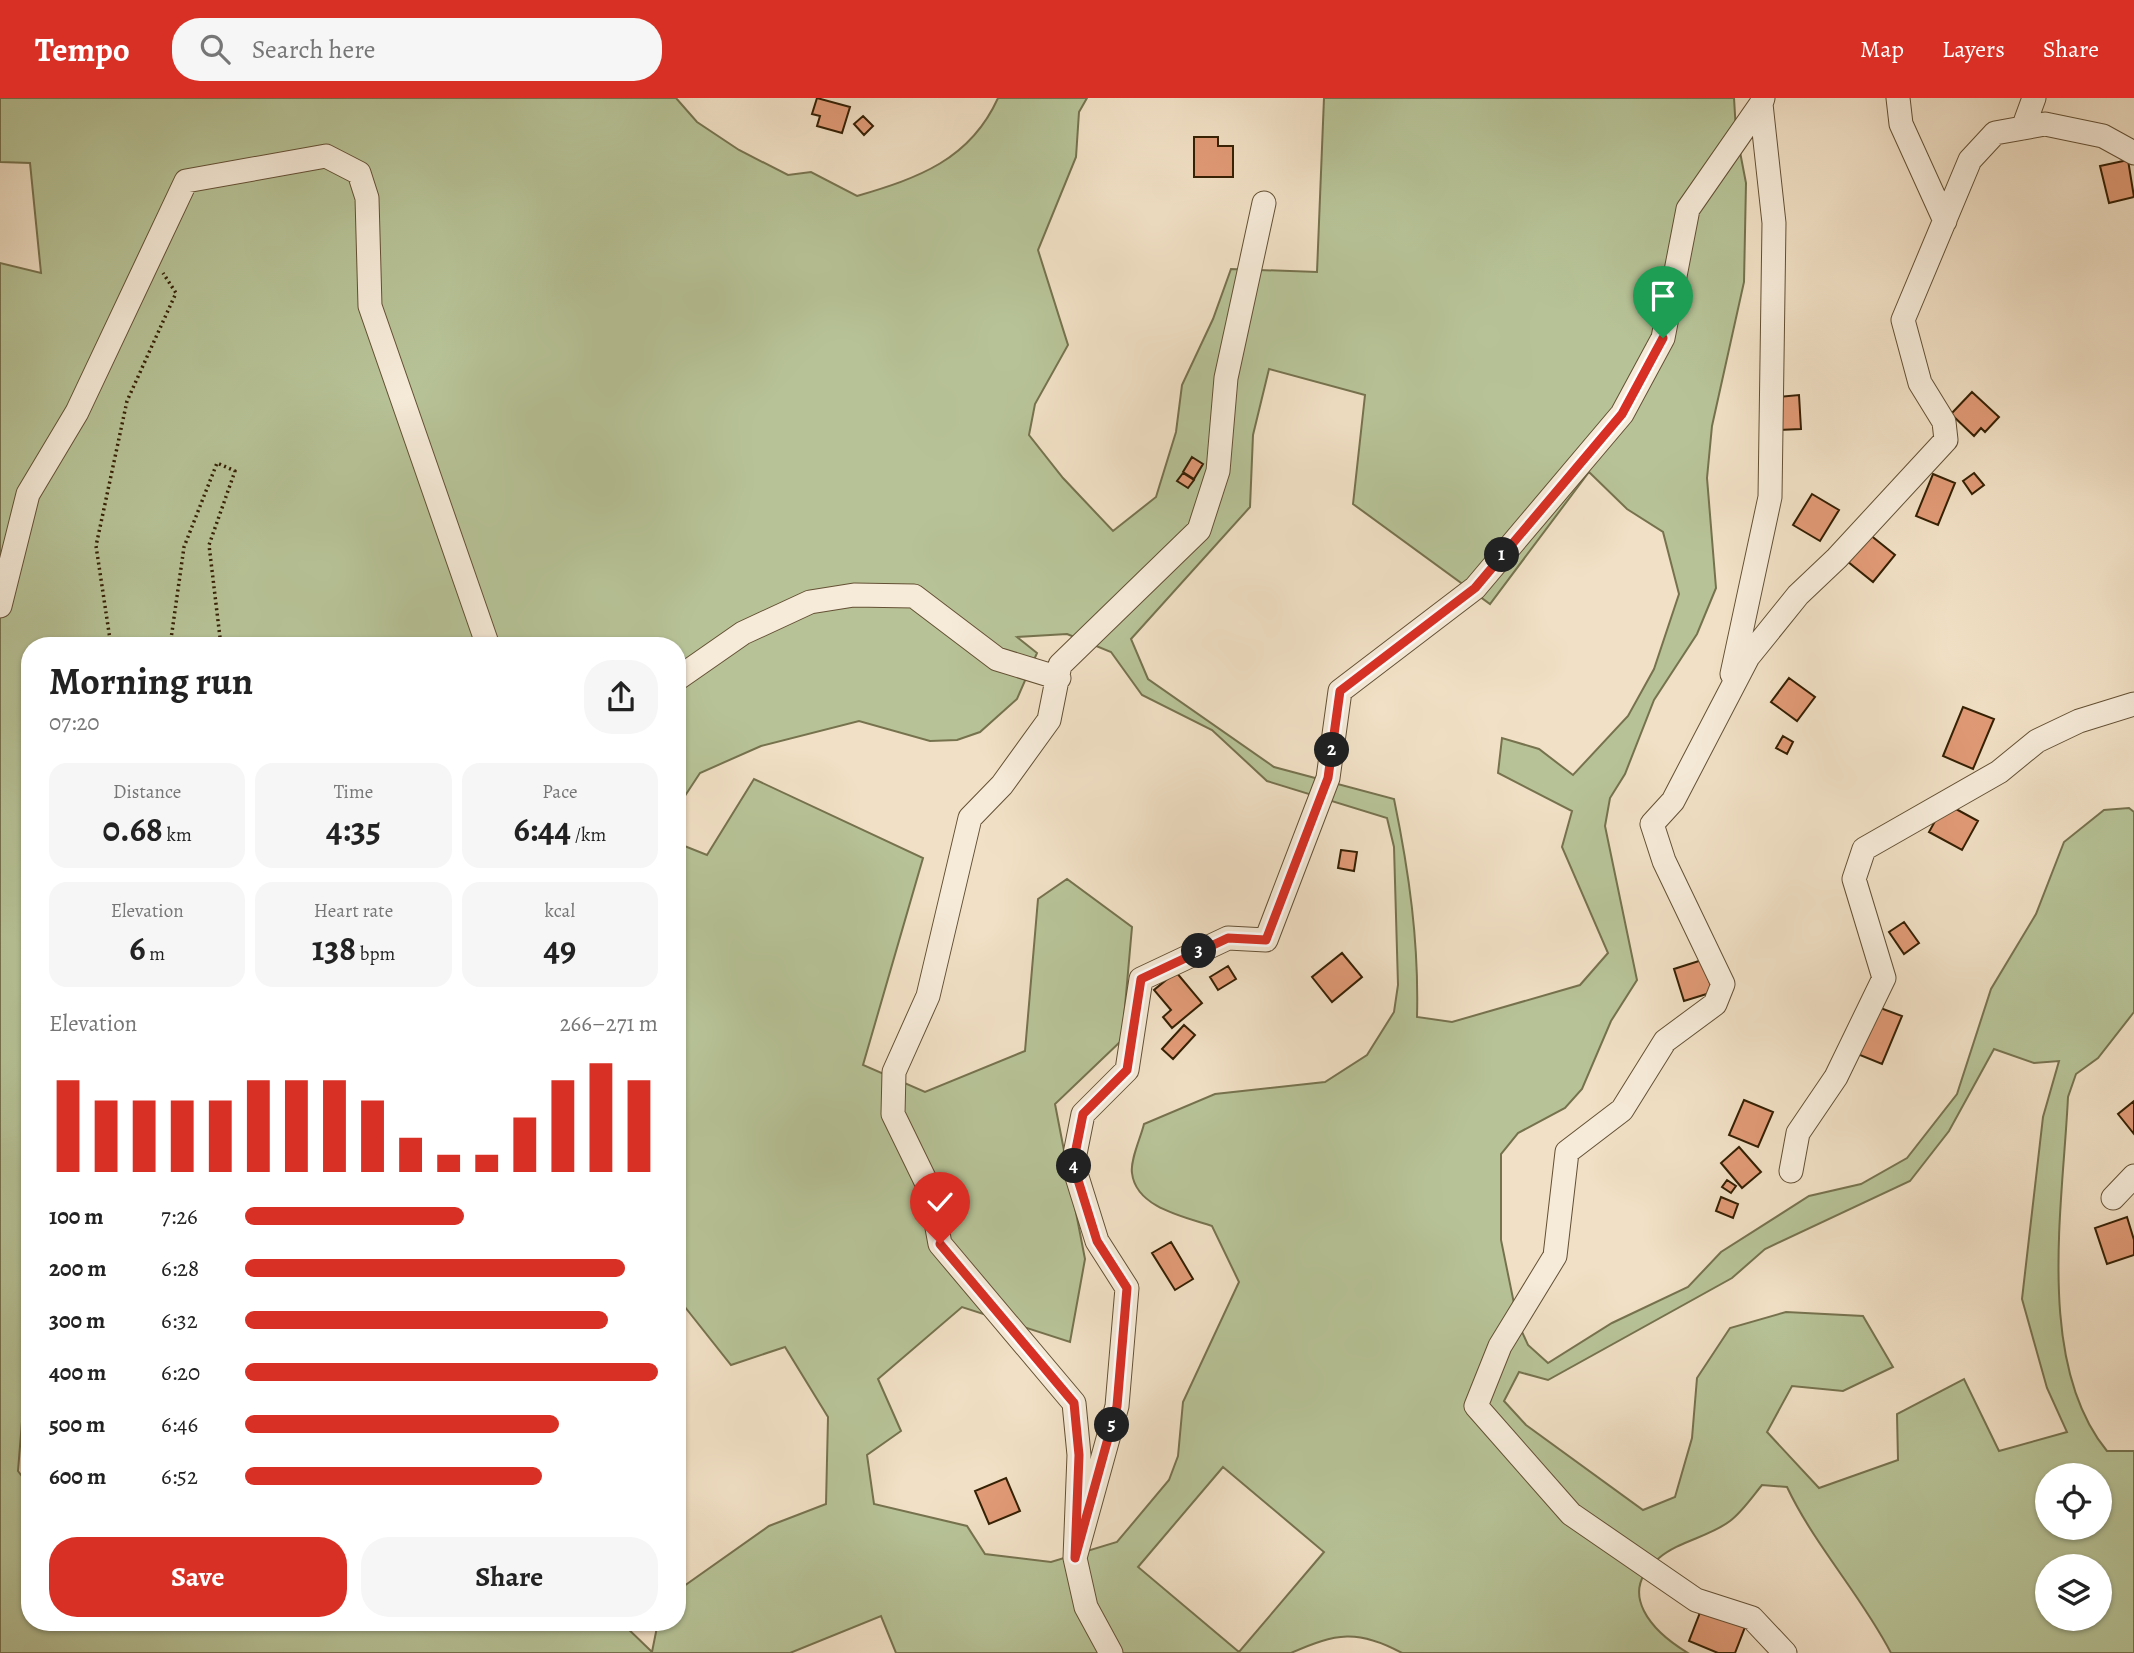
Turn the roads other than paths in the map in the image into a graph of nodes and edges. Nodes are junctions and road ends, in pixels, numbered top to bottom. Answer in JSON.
{"nodes":[{"id":1,"x":1898,"y":98,"type":"edge"},
{"id":2,"x":2034,"y":98,"type":"edge"},
{"id":3,"x":1762,"y":101,"type":"edge"},
{"id":4,"x":2023,"y":128,"type":"junction"},
{"id":5,"x":2134,"y":153,"type":"edge"},
{"id":6,"x":1264,"y":203,"type":"dead end"},
{"id":7,"x":1945,"y":221,"type":"junction"},
{"id":8,"x":0,"y":606,"type":"edge"},
{"id":9,"x":485,"y":637,"type":"edge"},
{"id":10,"x":686,"y":673,"type":"edge"},
{"id":11,"x":1059,"y":678,"type":"junction"},
{"id":12,"x":1727,"y":699,"type":"junction"},
{"id":13,"x":2134,"y":704,"type":"edge"},
{"id":14,"x":1791,"y":1171,"type":"dead end"},
{"id":15,"x":2134,"y":1176,"type":"edge"},
{"id":16,"x":2113,"y":1198,"type":"dead end"},
{"id":17,"x":1075,"y":1558,"type":"junction"},
{"id":18,"x":1111,"y":1653,"type":"edge"},
{"id":19,"x":1785,"y":1653,"type":"edge"}],
"edges":[{"from":1,"to":7,"type":"street"},
{"from":2,"to":4,"type":"street"},
{"from":3,"to":12,"type":"street"},
{"from":3,"to":17,"type":"street"},
{"from":4,"to":5,"type":"street"},
{"from":4,"to":7,"type":"street"},
{"from":6,"to":11,"type":"street"},
{"from":7,"to":12,"type":"street"},
{"from":8,"to":9,"type":"street"},
{"from":10,"to":11,"type":"street"},
{"from":11,"to":17,"type":"street"},
{"from":12,"to":19,"type":"street"},
{"from":13,"to":14,"type":"street"},
{"from":15,"to":16,"type":"street"},
{"from":17,"to":18,"type":"street"}]}
